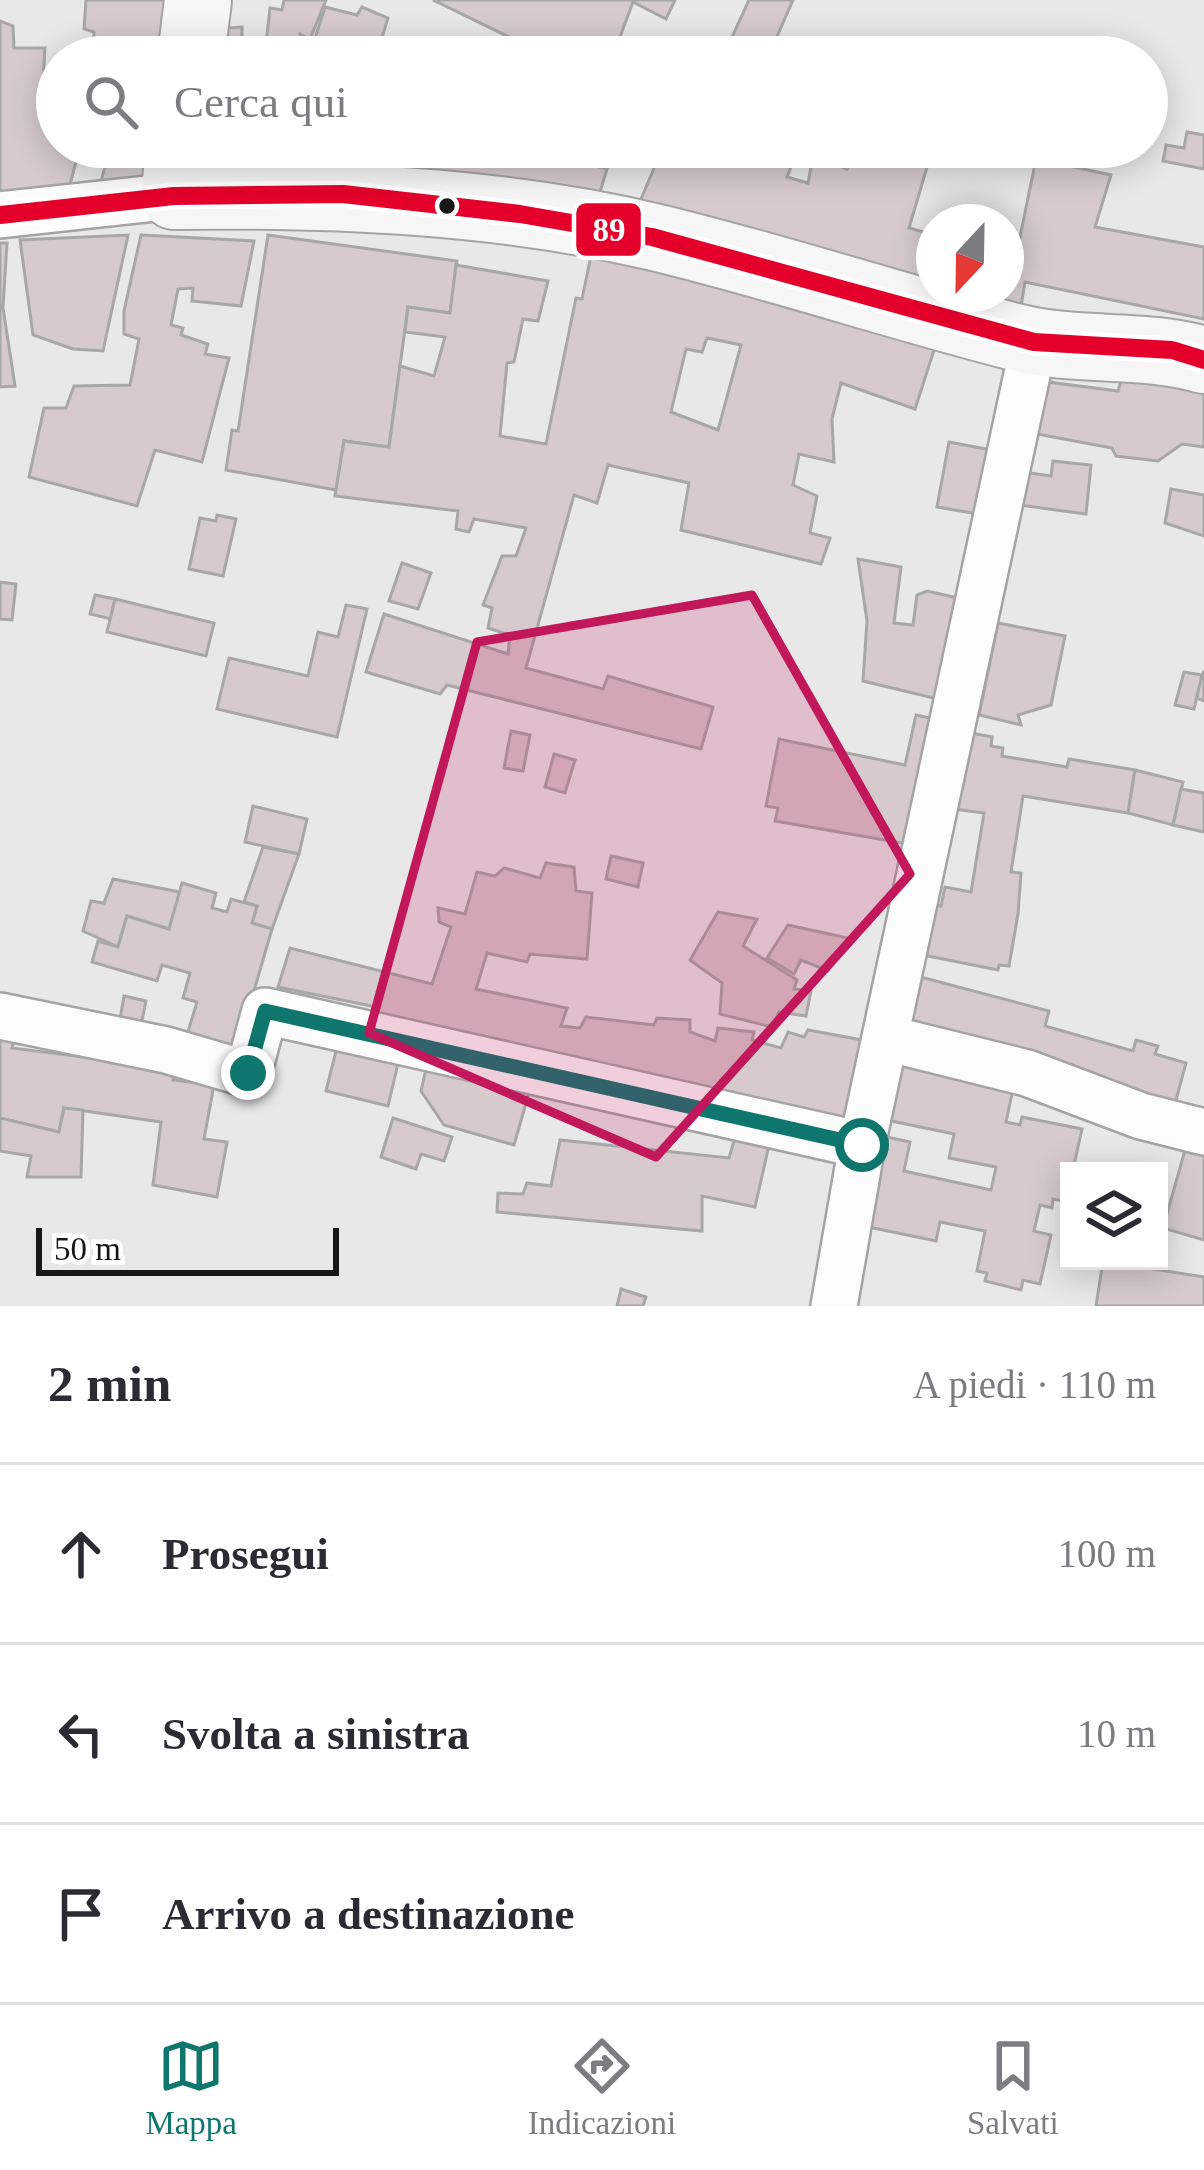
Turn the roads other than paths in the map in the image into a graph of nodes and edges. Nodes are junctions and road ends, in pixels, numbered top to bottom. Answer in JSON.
{"nodes":[{"id":1,"x":198,"y":0,"type":"edge"},
{"id":2,"x":194,"y":36,"type":"edge"},
{"id":3,"x":177,"y":171,"type":"edge"},
{"id":4,"x":0,"y":215,"type":"edge"},
{"id":5,"x":1034,"y":342,"type":"junction"},
{"id":6,"x":1204,"y":360,"type":"edge"},
{"id":7,"x":0,"y":1016,"type":"edge"},
{"id":8,"x":886,"y":1038,"type":"junction"},
{"id":9,"x":1204,"y":1132,"type":"edge"},
{"id":10,"x":862,"y":1145,"type":"junction"},
{"id":11,"x":834,"y":1306,"type":"edge"}],
"edges":[{"from":1,"to":2,"type":"street"},
{"from":3,"to":4,"type":"street"},
{"from":3,"to":5,"type":"street"},
{"from":5,"to":6,"type":"street"},
{"from":5,"to":8,"type":"street"},
{"from":7,"to":10,"type":"street"},
{"from":8,"to":9,"type":"street"},
{"from":8,"to":10,"type":"street"},
{"from":10,"to":11,"type":"street"}]}
